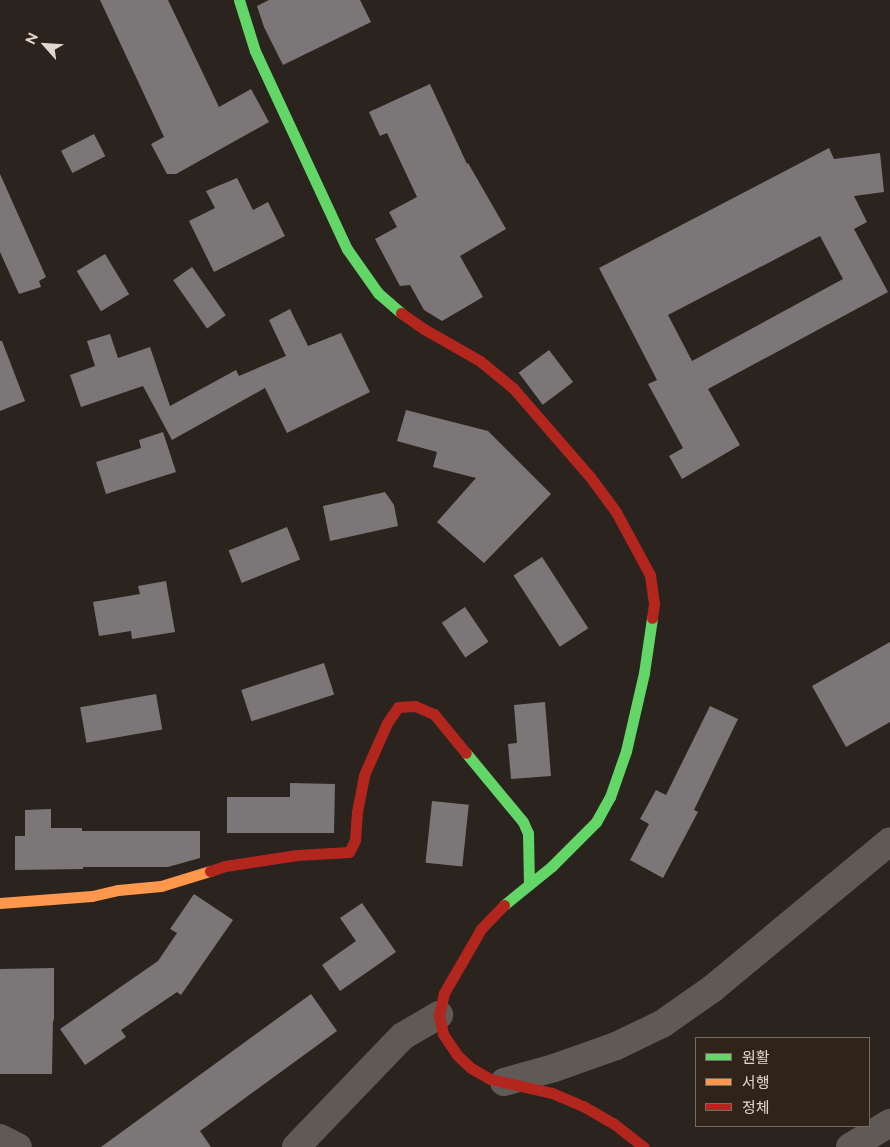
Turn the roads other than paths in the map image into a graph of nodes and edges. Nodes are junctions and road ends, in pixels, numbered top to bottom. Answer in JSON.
{"nodes":[{"id":1,"x":239,"y":0,"type":"edge"},
{"id":2,"x":890,"y":841,"type":"edge"},
{"id":3,"x":529,"y":884,"type":"junction"},
{"id":4,"x":0,"y":903,"type":"edge"},
{"id":5,"x":439,"y":1015,"type":"junction"},
{"id":6,"x":504,"y":1082,"type":"junction"},
{"id":7,"x":890,"y":1123,"type":"edge"},
{"id":8,"x":0,"y":1138,"type":"edge"},
{"id":9,"x":18,"y":1147,"type":"edge"},
{"id":10,"x":296,"y":1147,"type":"edge"},
{"id":11,"x":644,"y":1147,"type":"edge"},
{"id":12,"x":850,"y":1147,"type":"edge"}],
"edges":[{"from":1,"to":3,"type":"street"},
{"from":2,"to":6,"type":"street"},
{"from":3,"to":4,"type":"street"},
{"from":3,"to":5,"type":"street"},
{"from":5,"to":6,"type":"street"},
{"from":5,"to":10,"type":"street"},
{"from":6,"to":11,"type":"street"},
{"from":7,"to":12,"type":"street"},
{"from":8,"to":9,"type":"street"}]}
